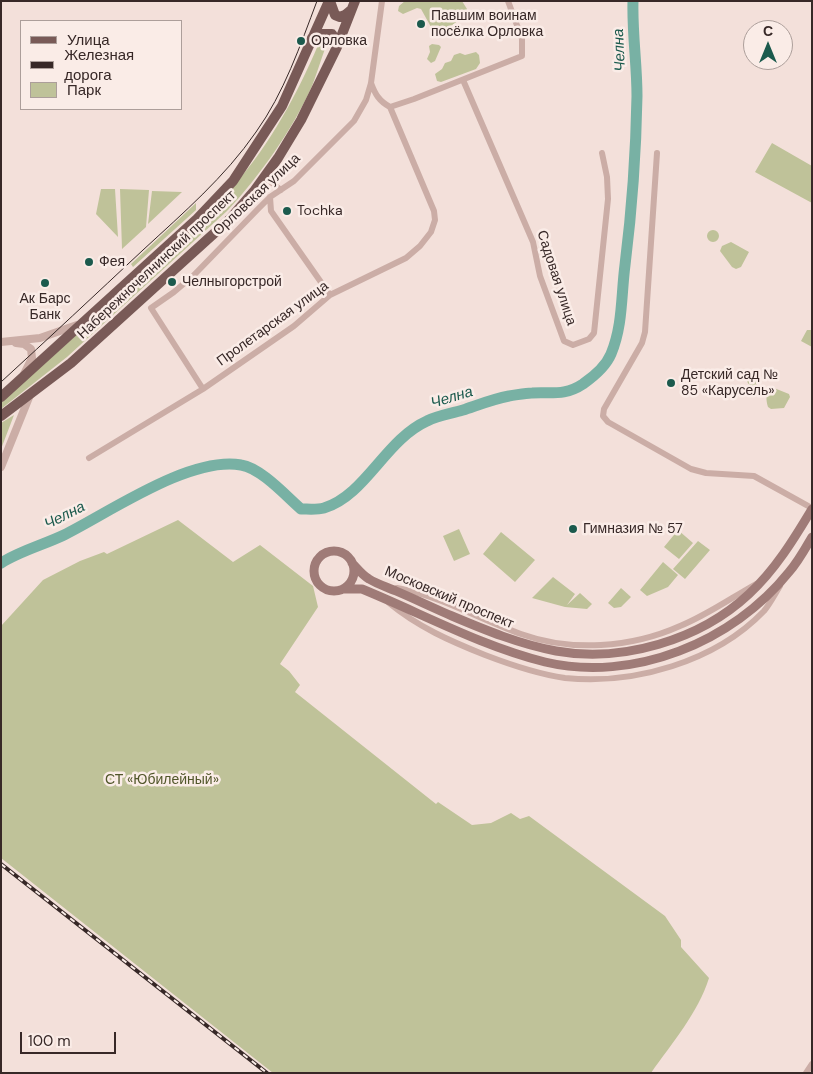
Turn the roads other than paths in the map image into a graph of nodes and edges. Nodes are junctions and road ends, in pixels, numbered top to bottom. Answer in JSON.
{"nodes":[{"id":1,"x":329,"y":1,"type":"edge"},
{"id":2,"x":382,"y":1,"type":"edge"},
{"id":3,"x":508,"y":1,"type":"edge"},
{"id":4,"x":354,"y":5,"type":"edge"},
{"id":5,"x":312,"y":38,"type":"junction"},
{"id":6,"x":337,"y":46,"type":"junction"},
{"id":7,"x":463,"y":80,"type":"junction"},
{"id":8,"x":371,"y":83,"type":"junction"},
{"id":9,"x":390,"y":107,"type":"junction"},
{"id":10,"x":602,"y":153,"type":"dead end"},
{"id":11,"x":657,"y":153,"type":"dead end"},
{"id":12,"x":266,"y":174,"type":"junction"},
{"id":13,"x":281,"y":190,"type":"junction"},
{"id":14,"x":270,"y":197,"type":"junction"},
{"id":15,"x":330,"y":295,"type":"junction"},
{"id":16,"x":81,"y":324,"type":"junction"},
{"id":17,"x":5,"y":341,"type":"edge"},
{"id":18,"x":20,"y":379,"type":"junction"},
{"id":19,"x":203,"y":389,"type":"junction"},
{"id":20,"x":30,"y":395,"type":"junction"},
{"id":21,"x":1,"y":397,"type":"edge"},
{"id":22,"x":1,"y":416,"type":"edge"},
{"id":23,"x":89,"y":458,"type":"dead end"},
{"id":24,"x":1,"y":467,"type":"edge"},
{"id":25,"x":812,"y":508,"type":"edge"},
{"id":26,"x":812,"y":538,"type":"edge"},
{"id":27,"x":352,"y":563,"type":"junction"},
{"id":28,"x":343,"y":588,"type":"junction"},
{"id":29,"x":812,"y":1064,"type":"edge"},
{"id":30,"x":806,"y":1072,"type":"edge"}],
"edges":[{"from":1,"to":4,"type":"main road"},
{"from":1,"to":5,"type":"main road","name":"Набережночелнинский проспект"},
{"from":2,"to":8,"type":"street","name":"Орловская улица"},
{"from":3,"to":7,"type":"street"},
{"from":4,"to":6,"type":"main road","name":"Набережночелнинский проспект"},
{"from":5,"to":6,"type":"main road"},
{"from":5,"to":16,"type":"main road","name":"Набережночелнинский проспект"},
{"from":6,"to":12,"type":"main road","name":"Набережночелнинский проспект"},
{"from":7,"to":9,"type":"street"},
{"from":7,"to":10,"type":"street","name":"Садовая улица"},
{"from":8,"to":9,"type":"street"},
{"from":8,"to":13,"type":"street","name":"Орловская улица"},
{"from":9,"to":15,"type":"street","name":"Пролетарская улица"},
{"from":11,"to":25,"type":"street"},
{"from":12,"to":13,"type":"street"},
{"from":12,"to":20,"type":"main road","name":"Набережночелнинский проспект"},
{"from":13,"to":14,"type":"street","name":"Орловская улица"},
{"from":14,"to":15,"type":"street"},
{"from":14,"to":19,"type":"street","name":"Орловская улица"},
{"from":15,"to":19,"type":"street","name":"Пролетарская улица"},
{"from":16,"to":17,"type":"street"},
{"from":16,"to":18,"type":"main road","name":"Набережночелнинский проспект"},
{"from":17,"to":18,"type":"street"},
{"from":18,"to":21,"type":"main road","name":"Набережночелнинский проспект"},
{"from":19,"to":23,"type":"street","name":"Пролетарская улица"},
{"from":20,"to":22,"type":"main road","name":"Набережночелнинский проспект"},
{"from":20,"to":24,"type":"street"},
{"from":25,"to":27,"type":"main road","name":"Московский проспект"},
{"from":26,"to":28,"type":"main road","name":"Московский проспект"},
{"from":27,"to":28,"type":"main road"},
{"from":27,"to":28,"type":"main road","name":"Московский проспект"},
{"from":29,"to":30,"type":"street"}]}
